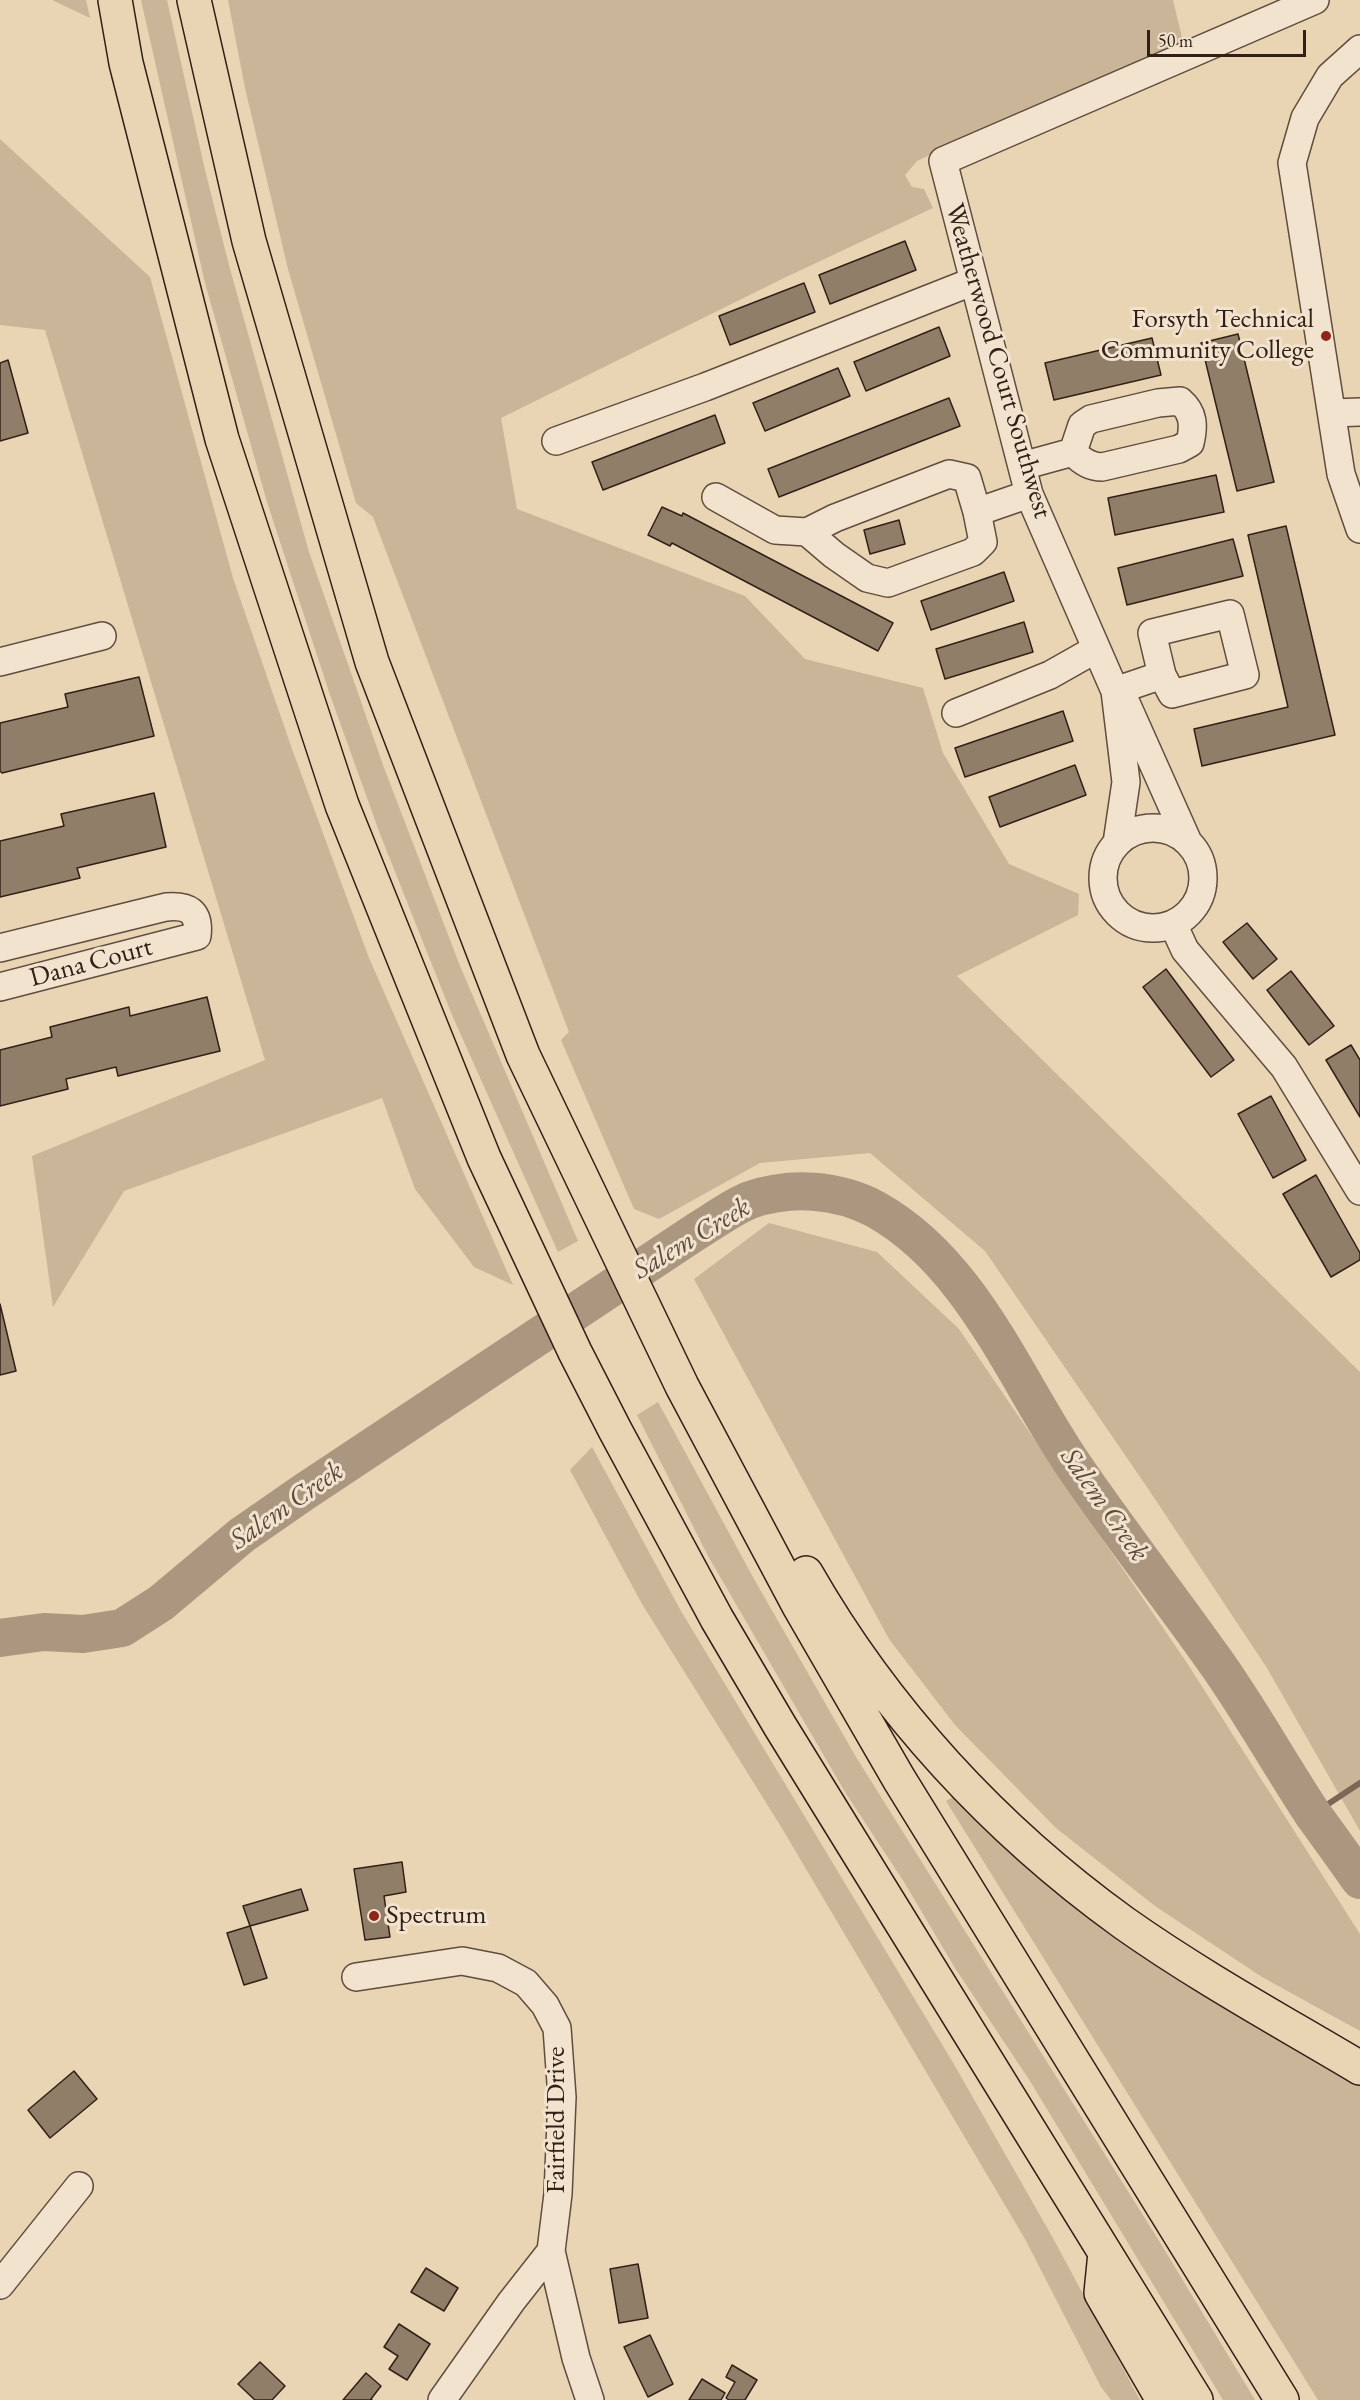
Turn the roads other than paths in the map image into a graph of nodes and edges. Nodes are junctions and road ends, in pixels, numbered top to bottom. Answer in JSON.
{"nodes":[{"id":1,"x":115,"y":0,"type":"edge"},
{"id":2,"x":194,"y":0,"type":"edge"},
{"id":3,"x":1315,"y":0,"type":"edge"},
{"id":4,"x":1360,"y":49,"type":"edge"},
{"id":5,"x":974,"y":281,"type":"junction"},
{"id":6,"x":1360,"y":412,"type":"edge"},
{"id":7,"x":1332,"y":413,"type":"junction"},
{"id":8,"x":556,"y":441,"type":"dead end"},
{"id":9,"x":1073,"y":452,"type":"dead end"},
{"id":10,"x":1022,"y":465,"type":"junction"},
{"id":11,"x":1029,"y":494,"type":"junction"},
{"id":12,"x":716,"y":497,"type":"dead end"},
{"id":13,"x":977,"y":512,"type":"junction"},
{"id":14,"x":1360,"y":529,"type":"edge"},
{"id":15,"x":807,"y":532,"type":"junction"},
{"id":16,"x":102,"y":636,"type":"dead end"},
{"id":17,"x":1096,"y":649,"type":"junction"},
{"id":18,"x":0,"y":662,"type":"edge"},
{"id":19,"x":1162,"y":675,"type":"dead end"},
{"id":20,"x":1115,"y":691,"type":"junction"},
{"id":21,"x":956,"y":713,"type":"dead end"},
{"id":22,"x":1188,"y":842,"type":"junction"},
{"id":23,"x":1117,"y":843,"type":"junction"},
{"id":24,"x":1173,"y":924,"type":"junction"},
{"id":25,"x":0,"y":948,"type":"edge"},
{"id":26,"x":0,"y":987,"type":"edge"},
{"id":27,"x":1360,"y":1191,"type":"edge"},
{"id":28,"x":682,"y":1386,"type":"junction"},
{"id":29,"x":356,"y":1977,"type":"dead end"},
{"id":30,"x":1360,"y":2068,"type":"edge"},
{"id":31,"x":79,"y":2186,"type":"dead end"},
{"id":32,"x":551,"y":2251,"type":"junction"},
{"id":33,"x":1105,"y":2253,"type":"junction"},
{"id":34,"x":0,"y":2285,"type":"edge"},
{"id":35,"x":442,"y":2400,"type":"edge"},
{"id":36,"x":590,"y":2400,"type":"edge"},
{"id":37,"x":1163,"y":2400,"type":"edge"},
{"id":38,"x":1196,"y":2400,"type":"edge"},
{"id":39,"x":1282,"y":2400,"type":"edge"}],
"edges":[{"from":1,"to":33,"type":"highway"},
{"from":2,"to":28,"type":"highway"},
{"from":3,"to":5,"type":"street","name":"Weatherwood Court Southwest"},
{"from":4,"to":7,"type":"street"},
{"from":5,"to":8,"type":"street"},
{"from":5,"to":10,"type":"street","name":"Weatherwood Court Southwest"},
{"from":6,"to":7,"type":"street"},
{"from":7,"to":14,"type":"street"},
{"from":9,"to":10,"type":"street"},
{"from":10,"to":11,"type":"street","name":"Weatherwood Court Southwest"},
{"from":11,"to":13,"type":"street"},
{"from":11,"to":17,"type":"street","name":"Weatherwood Court Southwest"},
{"from":12,"to":15,"type":"street"},
{"from":13,"to":15,"type":"street"},
{"from":13,"to":15,"type":"street"},
{"from":16,"to":18,"type":"street"},
{"from":17,"to":20,"type":"street","name":"Weatherwood Court Southwest"},
{"from":17,"to":21,"type":"street"},
{"from":19,"to":20,"type":"street"},
{"from":20,"to":22,"type":"street","name":"Weatherwood Court Southwest"},
{"from":20,"to":23,"type":"street","name":"Weatherwood Court Southwest"},
{"from":22,"to":23,"type":"street"},
{"from":22,"to":24,"type":"street","name":"Weatherwood Court Southwest"},
{"from":23,"to":24,"type":"street","name":"Weatherwood Court Southwest"},
{"from":24,"to":27,"type":"street"},
{"from":25,"to":26,"type":"street","name":"Dana Court"},
{"from":28,"to":30,"type":"highway"},
{"from":28,"to":39,"type":"highway"},
{"from":29,"to":32,"type":"street","name":"Fairfield Drive"},
{"from":31,"to":34,"type":"street"},
{"from":32,"to":35,"type":"street"},
{"from":32,"to":36,"type":"street","name":"Fairfield Drive"},
{"from":33,"to":37,"type":"highway"},
{"from":33,"to":38,"type":"highway"}]}
